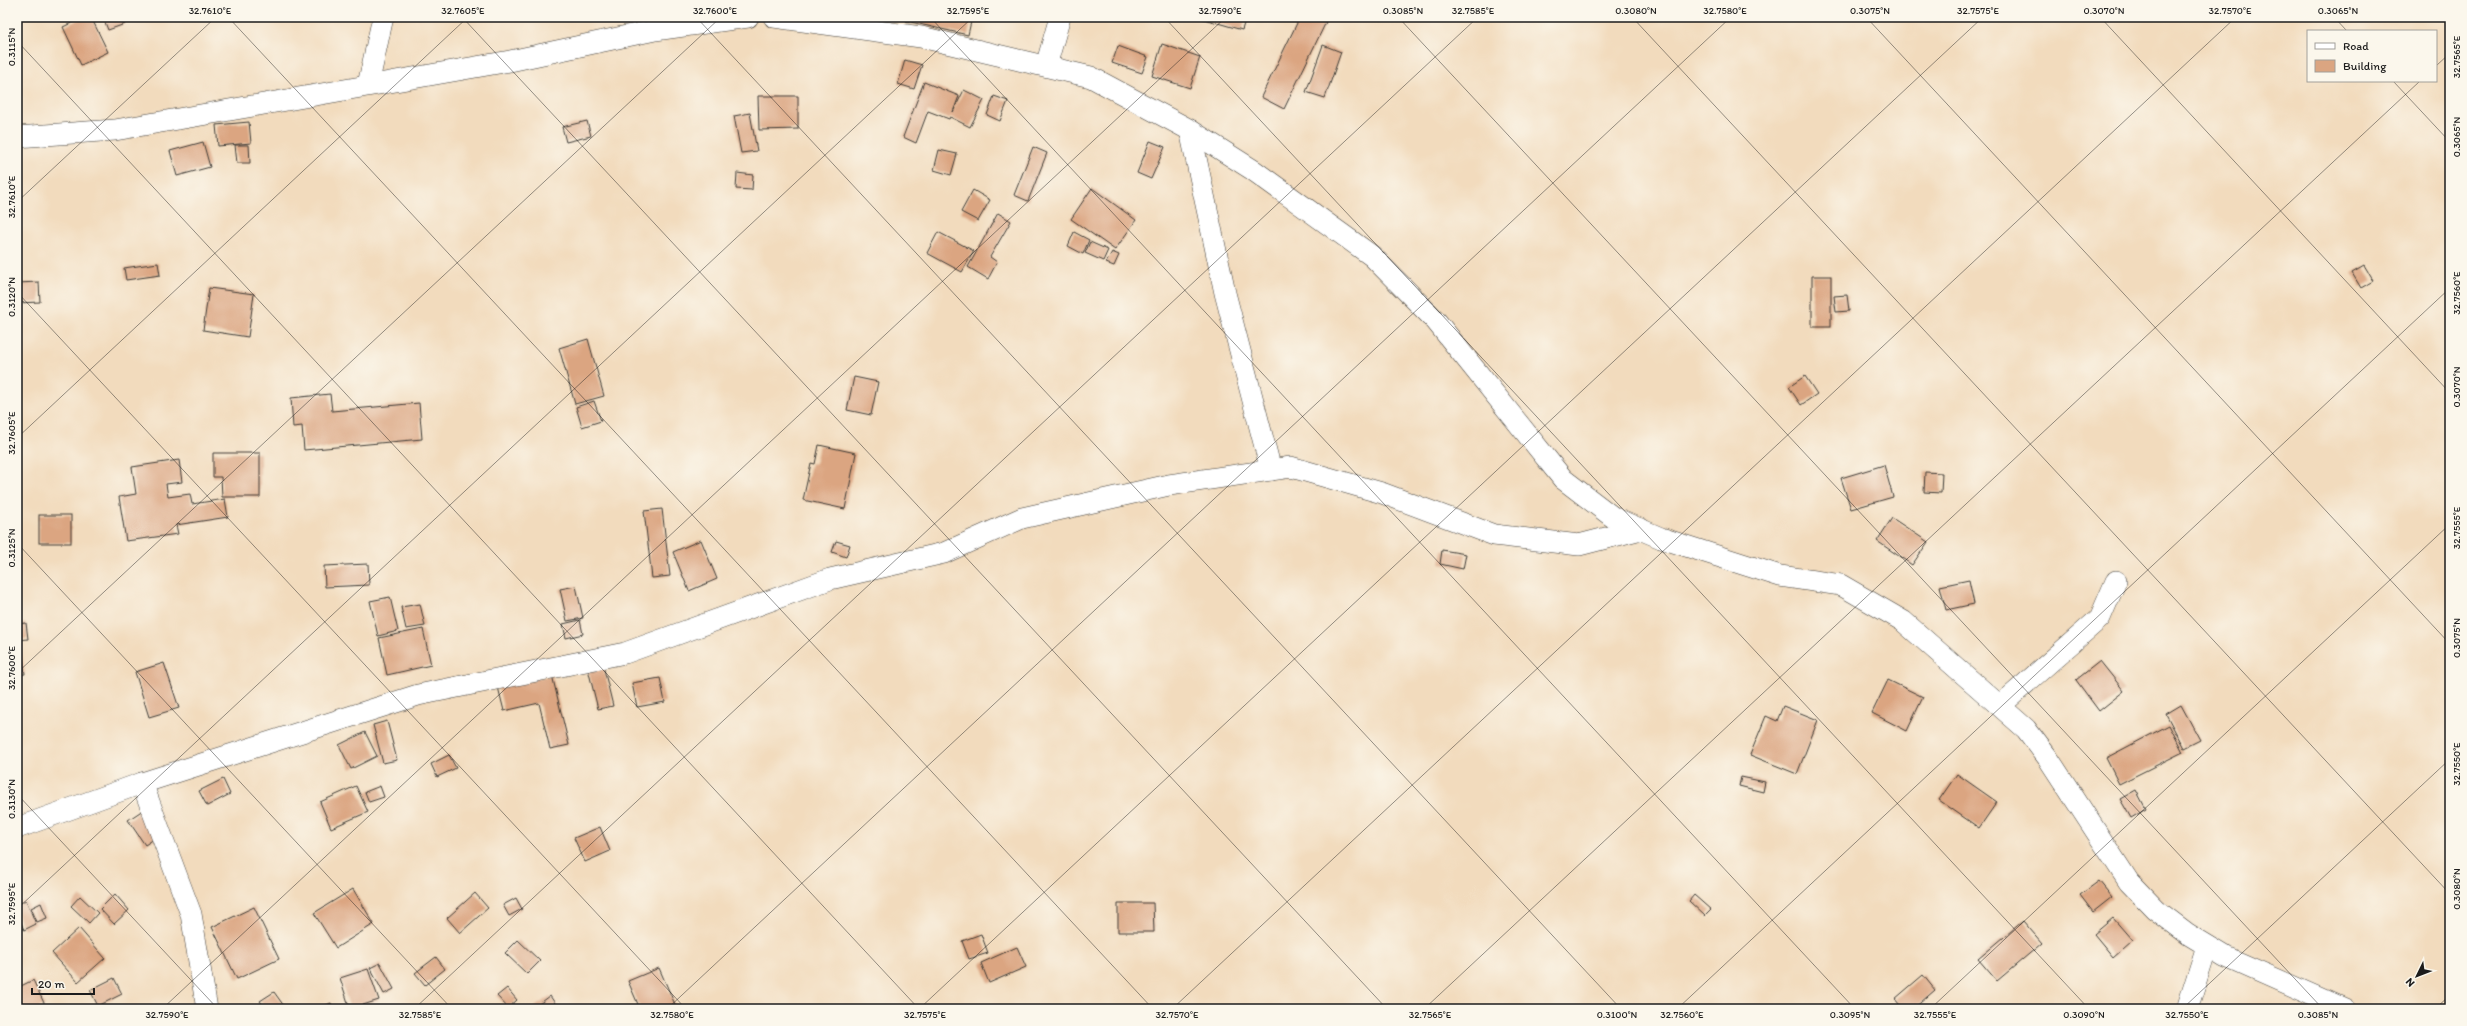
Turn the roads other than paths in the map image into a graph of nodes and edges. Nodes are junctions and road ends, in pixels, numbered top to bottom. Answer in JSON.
{"nodes":[{"id":1,"x":383,"y":17,"type":"edge"},
{"id":2,"x":748,"y":17,"type":"edge"},
{"id":3,"x":774,"y":17,"type":"edge"},
{"id":4,"x":1060,"y":17,"type":"edge"},
{"id":5,"x":1046,"y":66,"type":"junction"},
{"id":6,"x":368,"y":85,"type":"junction"},
{"id":7,"x":1190,"y":130,"type":"junction"},
{"id":8,"x":17,"y":137,"type":"edge"},
{"id":9,"x":1271,"y":470,"type":"junction"},
{"id":10,"x":1641,"y":529,"type":"junction"},
{"id":11,"x":2116,"y":581,"type":"dead end"},
{"id":12,"x":2001,"y":705,"type":"junction"},
{"id":13,"x":142,"y":783,"type":"junction"},
{"id":14,"x":17,"y":828,"type":"edge"},
{"id":15,"x":2207,"y":946,"type":"junction"},
{"id":16,"x":207,"y":1009,"type":"edge"},
{"id":17,"x":2187,"y":1009,"type":"edge"},
{"id":18,"x":2344,"y":1009,"type":"edge"}],
"edges":[{"from":1,"to":6,"type":"street"},
{"from":2,"to":6,"type":"street"},
{"from":3,"to":5,"type":"street"},
{"from":4,"to":5,"type":"street"},
{"from":5,"to":7,"type":"street"},
{"from":6,"to":8,"type":"street"},
{"from":7,"to":9,"type":"street"},
{"from":7,"to":10,"type":"street"},
{"from":9,"to":10,"type":"street"},
{"from":9,"to":13,"type":"street"},
{"from":10,"to":12,"type":"street"},
{"from":11,"to":12,"type":"street"},
{"from":12,"to":15,"type":"street"},
{"from":13,"to":14,"type":"street"},
{"from":13,"to":16,"type":"street"},
{"from":15,"to":17,"type":"street"},
{"from":15,"to":18,"type":"street"}]}
